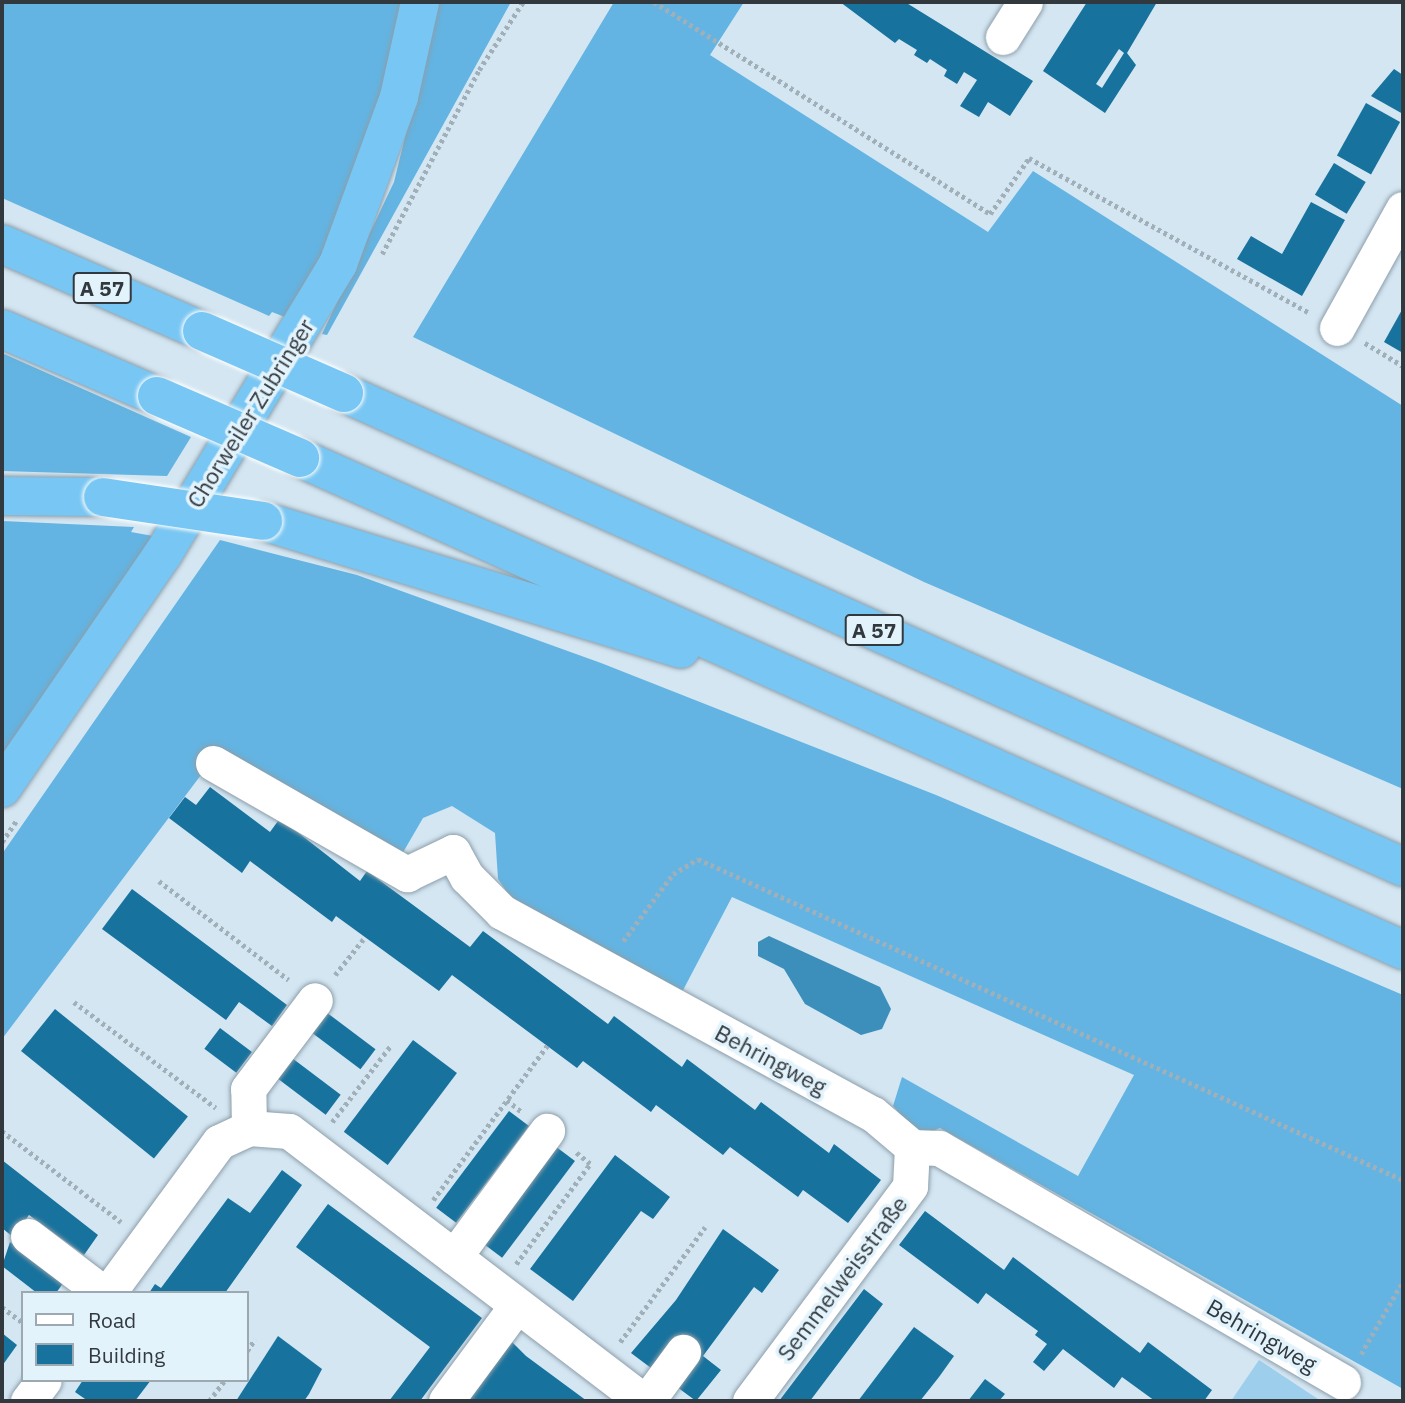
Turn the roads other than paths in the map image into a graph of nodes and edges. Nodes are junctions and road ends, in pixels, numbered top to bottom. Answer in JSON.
{"nodes":[{"id":1,"x":420,"y":2,"type":"edge"},
{"id":2,"x":1025,"y":2,"type":"edge"},
{"id":3,"x":1003,"y":37,"type":"dead end"},
{"id":4,"x":1403,"y":209,"type":"edge"},
{"id":5,"x":2,"y":244,"type":"edge"},
{"id":6,"x":1337,"y":328,"type":"road end"},
{"id":7,"x":2,"y":329,"type":"edge"},
{"id":8,"x":2,"y":496,"type":"edge"},
{"id":9,"x":899,"y":720,"type":"junction"},
{"id":10,"x":213,"y":763,"type":"dead end"},
{"id":11,"x":2,"y":788,"type":"edge"},
{"id":12,"x":1403,"y":867,"type":"edge"},
{"id":13,"x":1403,"y":950,"type":"edge"},
{"id":14,"x":315,"y":1000,"type":"road end"},
{"id":15,"x":247,"y":1128,"type":"junction"},
{"id":16,"x":547,"y":1131,"type":"dead end"},
{"id":17,"x":912,"y":1147,"type":"junction"},
{"id":18,"x":28,"y":1236,"type":"dead end"},
{"id":19,"x":454,"y":1257,"type":"junction"},
{"id":20,"x":103,"y":1291,"type":"edge"},
{"id":21,"x":108,"y":1291,"type":"edge"},
{"id":22,"x":517,"y":1305,"type":"junction"},
{"id":23,"x":683,"y":1352,"type":"dead end"},
{"id":24,"x":1350,"y":1371,"type":"road end"},
{"id":25,"x":42,"y":1382,"type":"edge"},
{"id":26,"x":28,"y":1401,"type":"edge"},
{"id":27,"x":446,"y":1401,"type":"edge"},
{"id":28,"x":645,"y":1401,"type":"edge"},
{"id":29,"x":750,"y":1401,"type":"edge"}],
"edges":[{"from":1,"to":11,"type":"highway","name":"Chorweiler Zubringer"},
{"from":2,"to":3,"type":"street"},
{"from":4,"to":6,"type":"street"},
{"from":5,"to":12,"type":"highway","number":"A 57","bridge":true},
{"from":7,"to":9,"type":"highway","bridge":true},
{"from":8,"to":9,"type":"highway","bridge":true},
{"from":9,"to":13,"type":"highway"},
{"from":10,"to":17,"type":"street","name":"Behringweg"},
{"from":14,"to":15,"type":"street"},
{"from":15,"to":19,"type":"street"},
{"from":15,"to":21,"type":"street"},
{"from":16,"to":19,"type":"street"},
{"from":17,"to":24,"type":"street","name":"Behringweg"},
{"from":17,"to":29,"type":"street","name":"Semmelweisstraße"},
{"from":18,"to":20,"type":"street"},
{"from":19,"to":22,"type":"street"},
{"from":22,"to":27,"type":"street"},
{"from":22,"to":28,"type":"street"},
{"from":23,"to":28,"type":"street"},
{"from":25,"to":26,"type":"street"}]}
